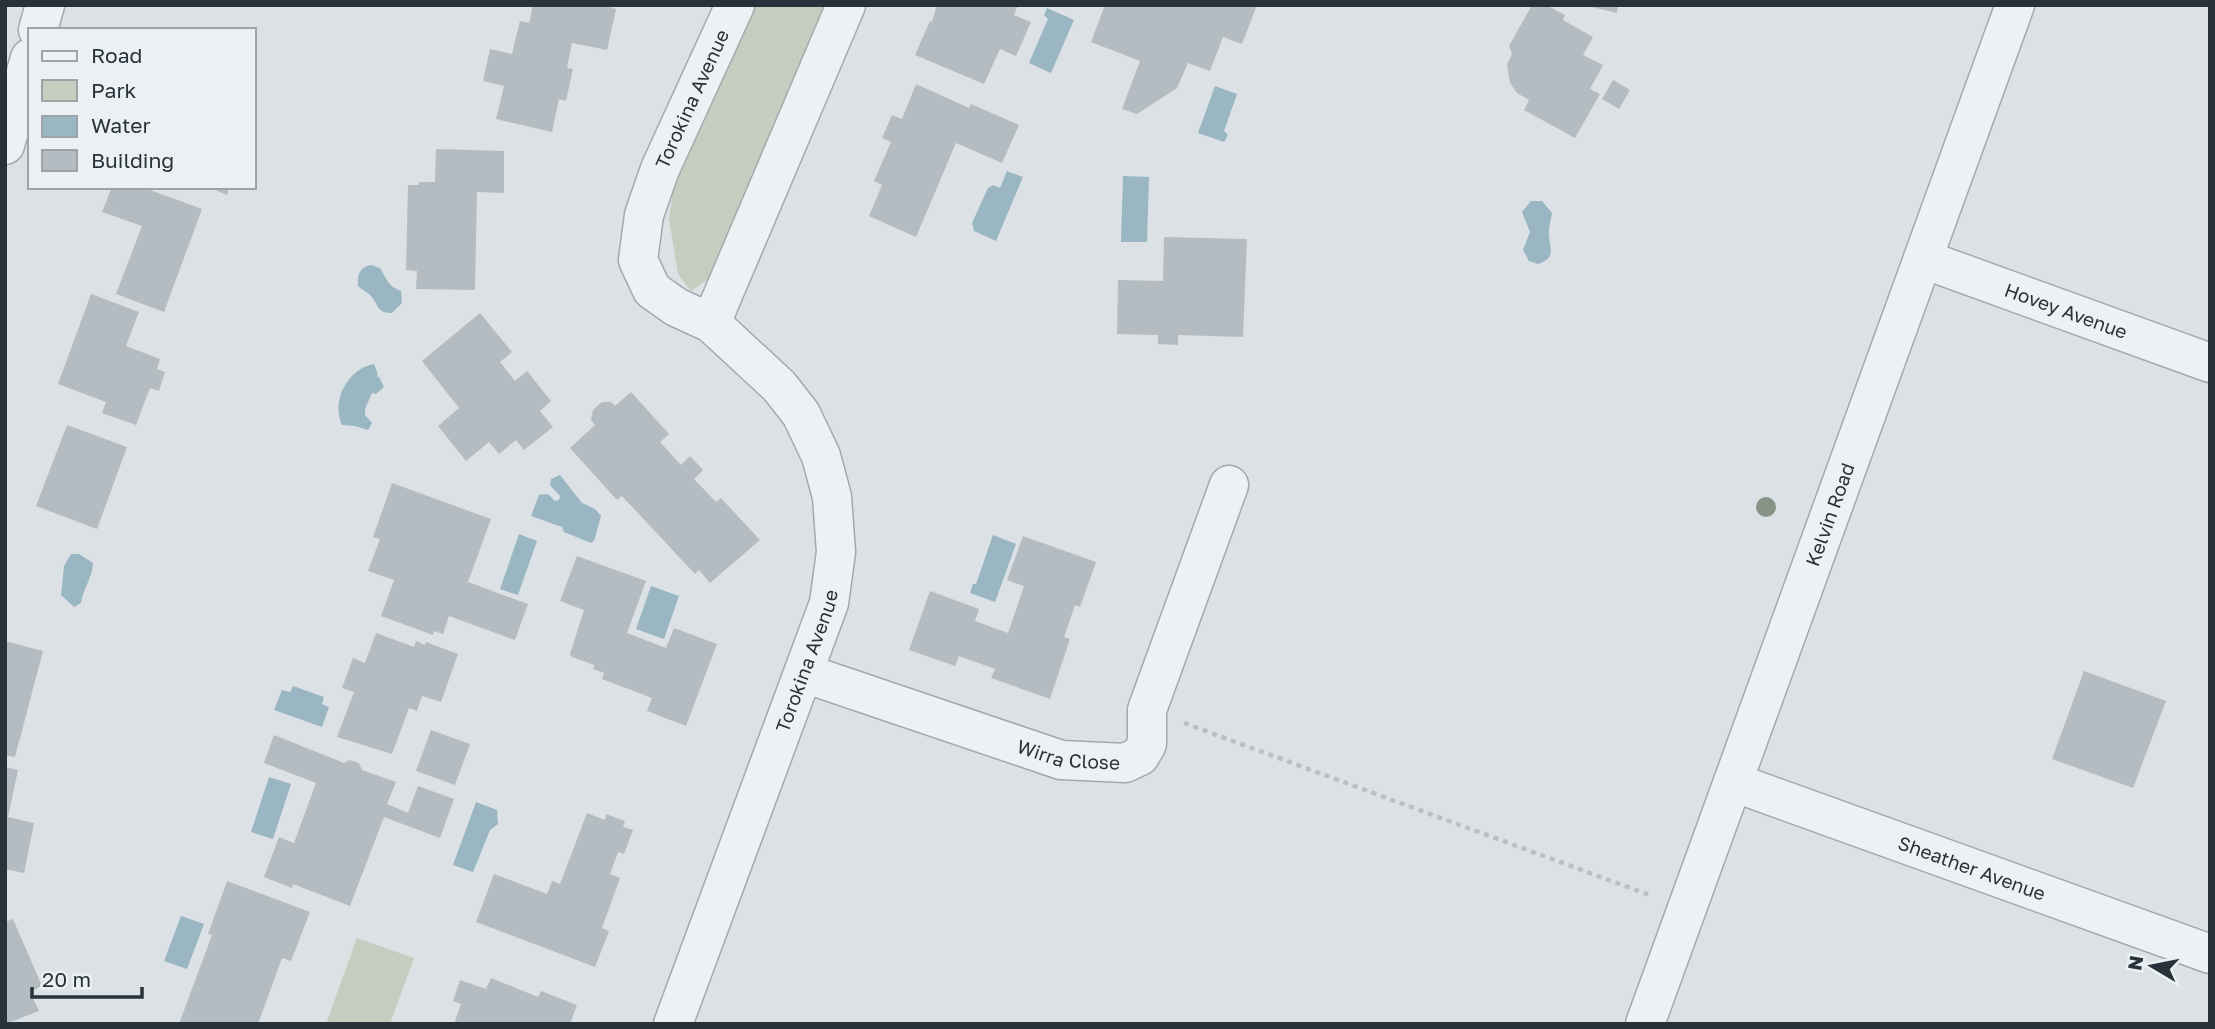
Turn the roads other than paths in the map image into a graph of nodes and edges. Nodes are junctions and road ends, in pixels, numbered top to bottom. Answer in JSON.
{"nodes":[{"id":1,"x":45,"y":5,"type":"edge"},
{"id":2,"x":735,"y":5,"type":"edge"},
{"id":3,"x":846,"y":5,"type":"edge"},
{"id":4,"x":2015,"y":5,"type":"edge"},
{"id":5,"x":39,"y":28,"type":"edge"},
{"id":6,"x":28,"y":65,"type":"edge"},
{"id":7,"x":5,"y":145,"type":"edge"},
{"id":8,"x":1923,"y":259,"type":"junction"},
{"id":9,"x":711,"y":323,"type":"junction"},
{"id":10,"x":2210,"y":363,"type":"edge"},
{"id":11,"x":1229,"y":485,"type":"dead end"},
{"id":12,"x":804,"y":673,"type":"junction"},
{"id":13,"x":1733,"y":782,"type":"junction"},
{"id":14,"x":2210,"y":954,"type":"edge"},
{"id":15,"x":673,"y":1024,"type":"edge"},
{"id":16,"x":1645,"y":1024,"type":"edge"}],
"edges":[{"from":1,"to":5,"type":"street"},
{"from":2,"to":9,"type":"street","name":"Torokina Avenue"},
{"from":3,"to":9,"type":"street"},
{"from":4,"to":8,"type":"street","name":"Kelvin Road"},
{"from":6,"to":7,"type":"street"},
{"from":8,"to":10,"type":"street","name":"Hovey Avenue"},
{"from":8,"to":13,"type":"street","name":"Kelvin Road"},
{"from":9,"to":12,"type":"street","name":"Torokina Avenue"},
{"from":11,"to":12,"type":"street","name":"Wirra Close"},
{"from":12,"to":15,"type":"street","name":"Torokina Avenue"},
{"from":13,"to":14,"type":"street","name":"Sheather Avenue"},
{"from":13,"to":16,"type":"street","name":"Kelvin Road"}]}
